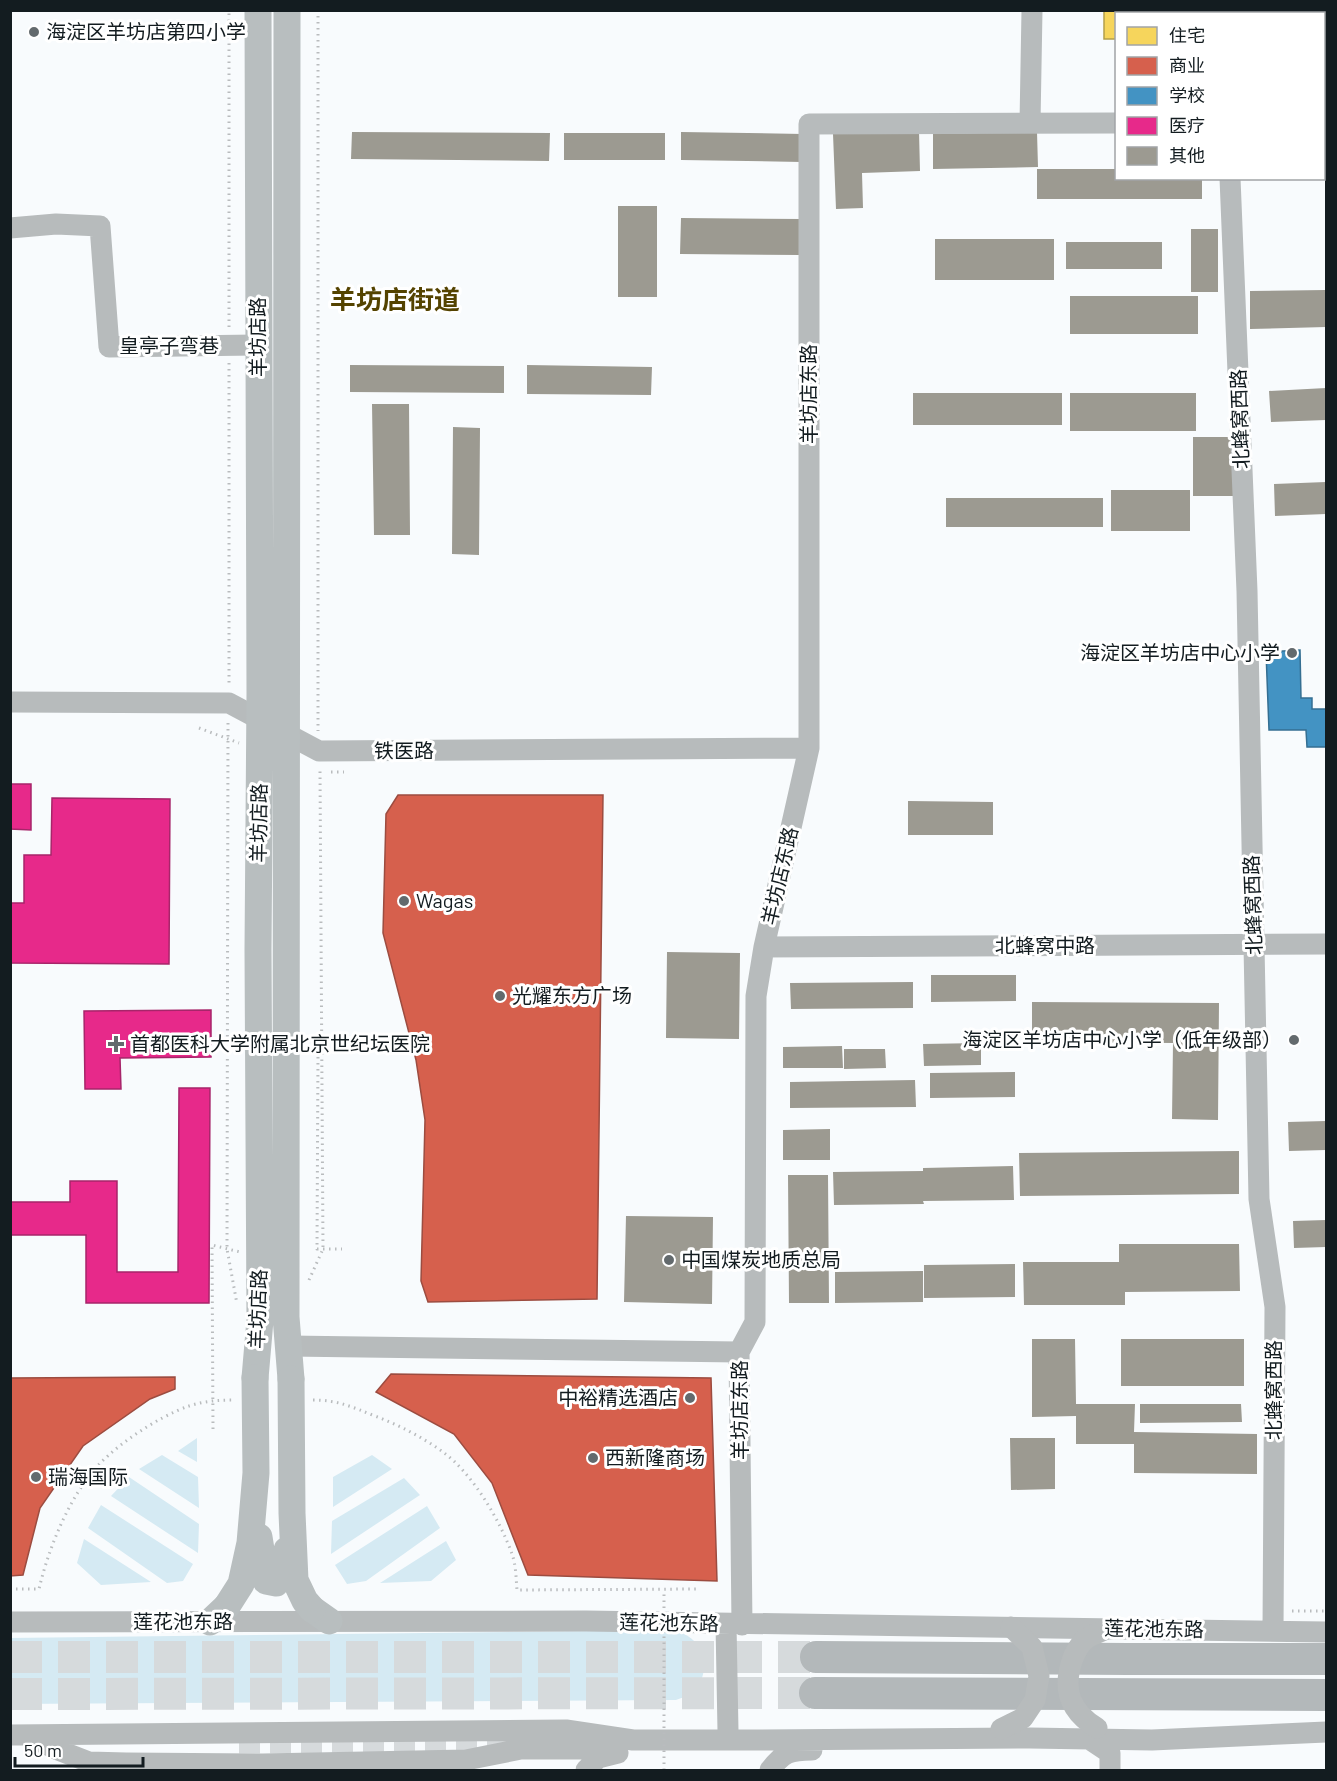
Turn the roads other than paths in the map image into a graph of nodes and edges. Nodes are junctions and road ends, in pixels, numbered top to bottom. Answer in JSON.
{"nodes":[{"id":1,"x":258,"y":10,"type":"edge"},
{"id":2,"x":288,"y":10,"type":"edge"},
{"id":3,"x":1032,"y":10,"type":"edge"},
{"id":4,"x":1030,"y":123,"type":"junction"},
{"id":5,"x":1115,"y":123,"type":"edge"},
{"id":6,"x":1230,"y":180,"type":"edge"},
{"id":7,"x":10,"y":228,"type":"edge"},
{"id":8,"x":258,"y":345,"type":"junction"},
{"id":9,"x":10,"y":702,"type":"edge"},
{"id":10,"x":260,"y":722,"type":"junction"},
{"id":11,"x":286,"y":734,"type":"junction"},
{"id":12,"x":809,"y":748,"type":"junction"},
{"id":13,"x":1326,"y":944,"type":"edge"},
{"id":14,"x":1255,"y":945,"type":"junction"},
{"id":15,"x":764,"y":947,"type":"junction"},
{"id":16,"x":288,"y":1346,"type":"junction"},
{"id":17,"x":739,"y":1352,"type":"junction"},
{"id":18,"x":256,"y":1473,"type":"junction"},
{"id":19,"x":292,"y":1513,"type":"junction"},
{"id":20,"x":218,"y":1614,"type":"junction"},
{"id":21,"x":320,"y":1615,"type":"junction"},
{"id":22,"x":10,"y":1623,"type":"edge"},
{"id":23,"x":734,"y":1624,"type":"junction"},
{"id":24,"x":1011,"y":1627,"type":"junction"},
{"id":25,"x":1108,"y":1628,"type":"junction"},
{"id":26,"x":1273,"y":1631,"type":"junction"},
{"id":27,"x":1326,"y":1632,"type":"edge"},
{"id":28,"x":816,"y":1656,"type":"tunnel mouth"},
{"id":29,"x":1326,"y":1659,"type":"edge"},
{"id":30,"x":815,"y":1692,"type":"tunnel mouth"},
{"id":31,"x":1326,"y":1695,"type":"edge"},
{"id":32,"x":1001,"y":1729,"type":"junction"},
{"id":33,"x":566,"y":1730,"type":"junction"},
{"id":34,"x":728,"y":1731,"type":"junction"},
{"id":35,"x":1322,"y":1732,"type":"edge"},
{"id":36,"x":1093,"y":1733,"type":"junction"},
{"id":37,"x":19,"y":1735,"type":"edge"},
{"id":38,"x":633,"y":1740,"type":"junction"},
{"id":39,"x":1152,"y":1740,"type":"junction"},
{"id":40,"x":588,"y":1749,"type":"junction"},
{"id":41,"x":738,"y":1751,"type":"dead end"},
{"id":42,"x":1110,"y":1762,"type":"edge"},
{"id":43,"x":571,"y":1770,"type":"edge"},
{"id":44,"x":586,"y":1770,"type":"edge"},
{"id":45,"x":770,"y":1770,"type":"edge"}],
"edges":[{"from":1,"to":8,"type":"main road","name":"羊坊店路"},
{"from":2,"to":11,"type":"main road","name":"羊坊店路"},
{"from":3,"to":4,"type":"street"},
{"from":4,"to":5,"type":"street"},
{"from":4,"to":12,"type":"street","name":"羊坊店东路"},
{"from":6,"to":14,"type":"street","name":"北蜂窝西路"},
{"from":7,"to":8,"type":"street","name":"皇亭子弯巷"},
{"from":8,"to":10,"type":"main road","name":"羊坊店路"},
{"from":9,"to":10,"type":"street","name":"铁医路"},
{"from":10,"to":11,"type":"street","name":"铁医路"},
{"from":10,"to":18,"type":"main road","name":"羊坊店路","bridge":true},
{"from":11,"to":12,"type":"street","name":"铁医路"},
{"from":11,"to":16,"type":"main road","name":"羊坊店路"},
{"from":12,"to":15,"type":"street","name":"羊坊店东路"},
{"from":13,"to":14,"type":"street","name":"北蜂窝中路"},
{"from":14,"to":15,"type":"street","name":"北蜂窝中路"},
{"from":14,"to":26,"type":"street","name":"北蜂窝西路"},
{"from":15,"to":17,"type":"street","name":"羊坊店东路"},
{"from":16,"to":17,"type":"street"},
{"from":16,"to":19,"type":"main road","name":"羊坊店路","bridge":true},
{"from":17,"to":23,"type":"street","name":"羊坊店东路"},
{"from":18,"to":19,"type":"main road","bridge":true},
{"from":18,"to":20,"type":"main road","name":"羊坊店路","bridge":true},
{"from":19,"to":21,"type":"main road","name":"羊坊店路","bridge":true},
{"from":20,"to":21,"type":"street","name":"莲花池东路"},
{"from":20,"to":22,"type":"street","name":"莲花池东路"},
{"from":21,"to":23,"type":"street","name":"莲花池东路"},
{"from":23,"to":24,"type":"street","name":"莲花池东路"},
{"from":23,"to":34,"type":"street","name":"羊坊店东路"},
{"from":24,"to":25,"type":"street","name":"莲花池东路"},
{"from":24,"to":32,"type":"street","bridge":true},
{"from":25,"to":26,"type":"street","name":"莲花池东路"},
{"from":25,"to":36,"type":"street","bridge":true},
{"from":26,"to":27,"type":"street","name":"莲花池东路"},
{"from":28,"to":29,"type":"highway","name":"莲花池东路"},
{"from":30,"to":31,"type":"highway"},
{"from":32,"to":34,"type":"street"},
{"from":32,"to":36,"type":"street"},
{"from":33,"to":34,"type":"street"},
{"from":33,"to":37,"type":"street"},
{"from":33,"to":38,"type":"street"},
{"from":35,"to":36,"type":"street"},
{"from":35,"to":39,"type":"street"},
{"from":36,"to":38,"type":"street"},
{"from":36,"to":39,"type":"street"},
{"from":36,"to":42,"type":"street"},
{"from":37,"to":40,"type":"street"},
{"from":38,"to":40,"type":"street"},
{"from":39,"to":42,"type":"street"},
{"from":40,"to":43,"type":"street"},
{"from":41,"to":44,"type":"street"},
{"from":42,"to":45,"type":"street"}]}
